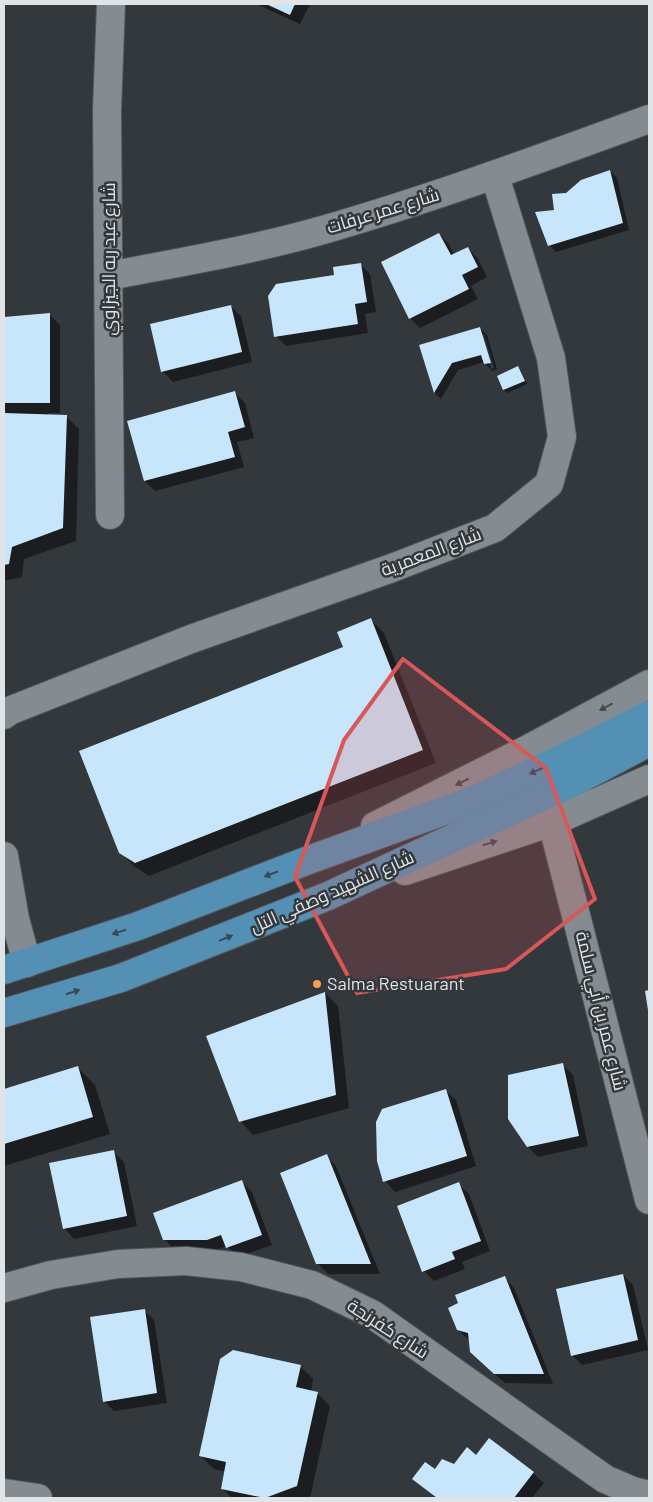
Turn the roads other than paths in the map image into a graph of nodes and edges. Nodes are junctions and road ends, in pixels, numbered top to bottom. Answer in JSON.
{"nodes":[{"id":1,"x":111,"y":4,"type":"edge"},
{"id":2,"x":649,"y":119,"type":"edge"},
{"id":3,"x":494,"y":176,"type":"junction"},
{"id":4,"x":109,"y":276,"type":"junction"},
{"id":5,"x":110,"y":515,"type":"dead end"},
{"id":6,"x":649,"y":684,"type":"edge"},
{"id":7,"x":4,"y":715,"type":"edge"},
{"id":8,"x":649,"y":715,"type":"edge"},
{"id":9,"x":649,"y":742,"type":"edge"},
{"id":10,"x":649,"y":779,"type":"edge"},
{"id":11,"x":552,"y":822,"type":"junction"},
{"id":12,"x":4,"y":856,"type":"edge"},
{"id":13,"x":306,"y":861,"type":"junction"},
{"id":14,"x":328,"y":896,"type":"junction"},
{"id":15,"x":16,"y":966,"type":"edge"},
{"id":16,"x":4,"y":1013,"type":"edge"},
{"id":17,"x":649,"y":1200,"type":"edge"},
{"id":18,"x":4,"y":1288,"type":"edge"},
{"id":19,"x":4,"y":1493,"type":"edge"},
{"id":20,"x":649,"y":1495,"type":"edge"},
{"id":21,"x":38,"y":1498,"type":"edge"}],
"edges":[{"from":1,"to":4,"type":"street","name":"شارع عبد ربه الجيزاوي"},
{"from":2,"to":3,"type":"street","name":"شارع عمر عرفات"},
{"from":3,"to":4,"type":"street","name":"شارع عمر عرفات"},
{"from":3,"to":7,"type":"street","name":"شارع المعمرية"},
{"from":4,"to":5,"type":"street","name":"شارع عبد ربه الجيزاوي"},
{"from":6,"to":13,"type":"street","one_way":true},
{"from":8,"to":13,"type":"main road","name":"شارع الشهيد وصفي التل","one_way":true},
{"from":9,"to":14,"type":"main road","name":"شارع الشهيد وصفي التل"},
{"from":10,"to":11,"type":"street"},
{"from":14,"to":11,"type":"street","one_way":true},
{"from":11,"to":17,"type":"street","name":"شارع عمر بن أبي سلمة"},
{"from":12,"to":15,"type":"street"},
{"from":13,"to":15,"type":"main road","name":"شارع الشهيد وصفي التل","one_way":true},
{"from":16,"to":14,"type":"main road","name":"شارع الشهيد وصفي التل","one_way":true},
{"from":18,"to":20,"type":"street","name":"شارع كفرنجة"},
{"from":19,"to":21,"type":"street"}]}
